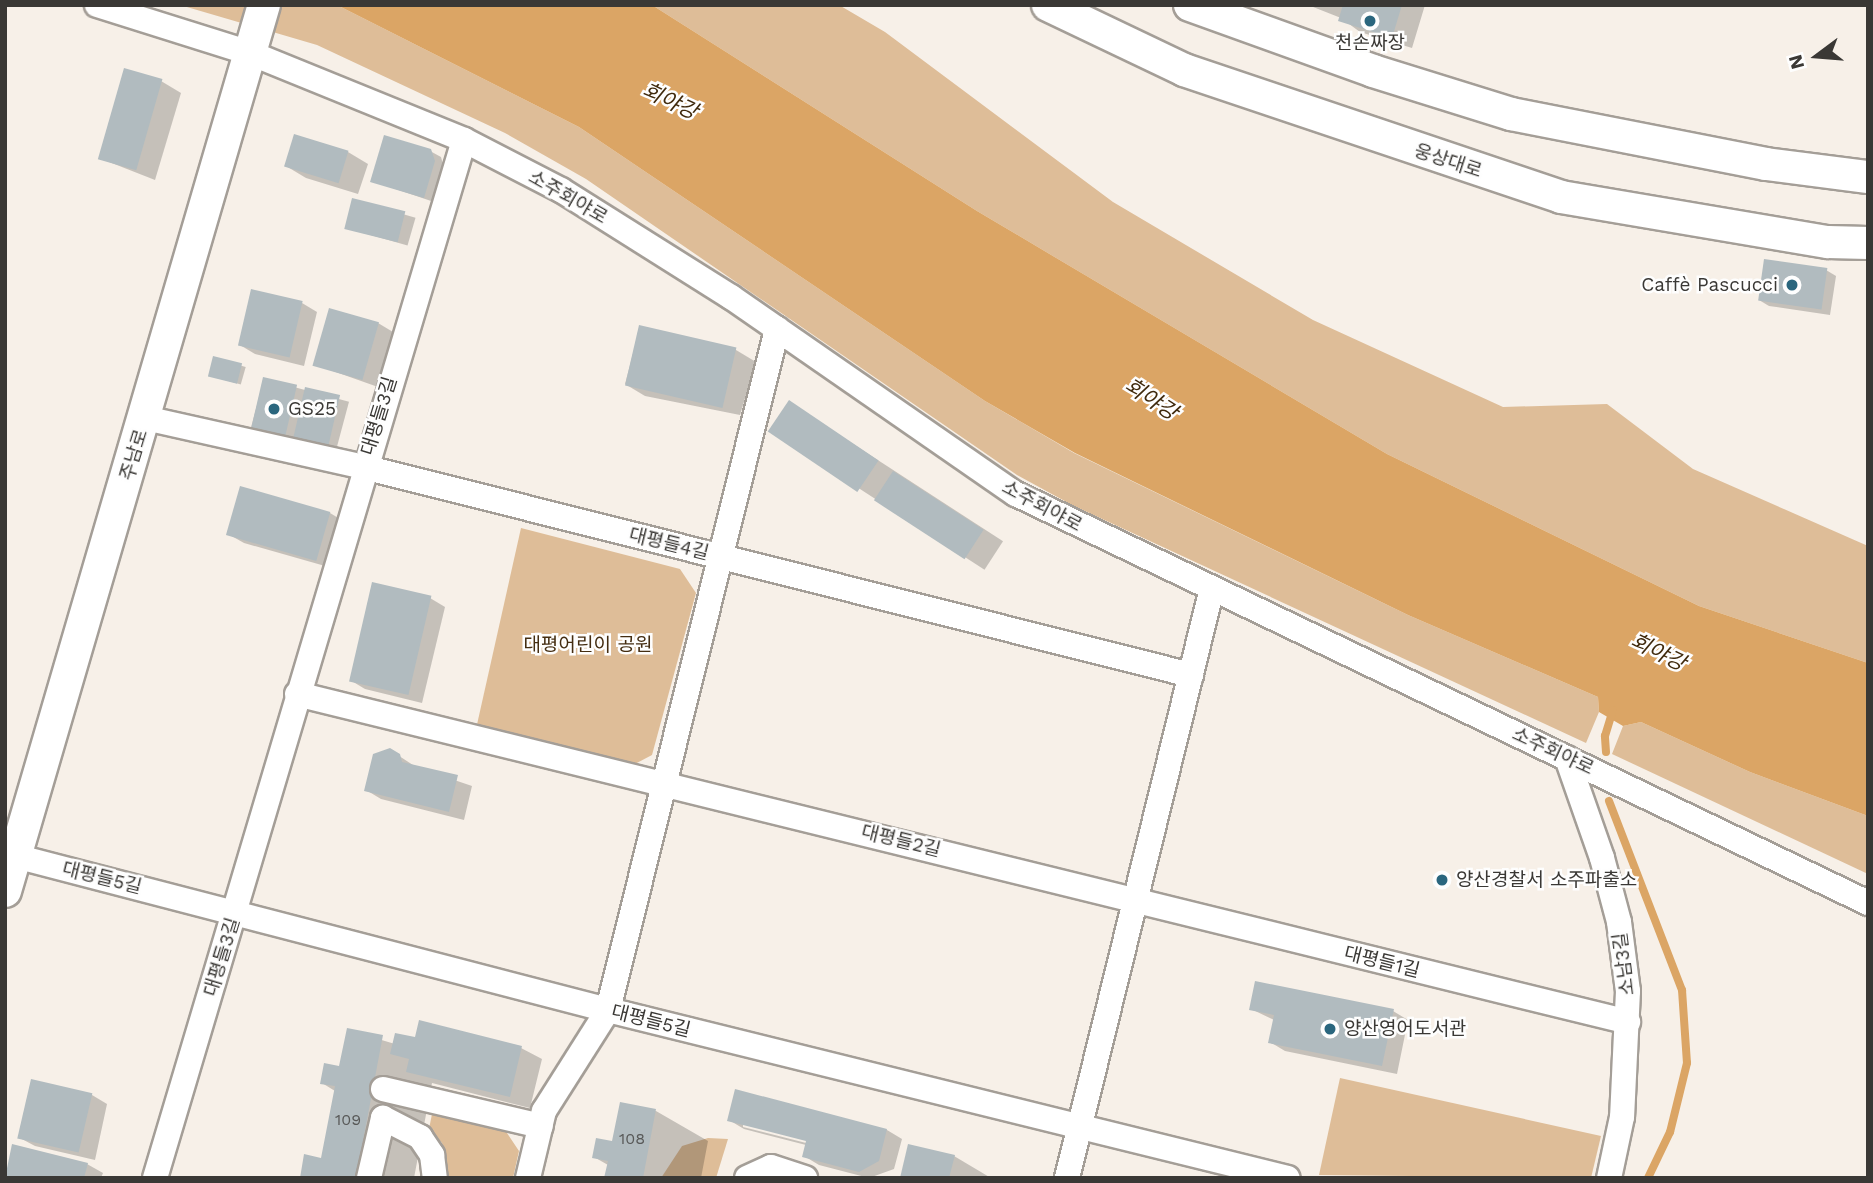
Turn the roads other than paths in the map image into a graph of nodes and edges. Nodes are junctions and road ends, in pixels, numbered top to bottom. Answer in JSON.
{"nodes":[{"id":1,"x":97,"y":5,"type":"edge"},
{"id":2,"x":1048,"y":5,"type":"edge"},
{"id":3,"x":1190,"y":5,"type":"edge"},
{"id":4,"x":262,"y":12,"type":"edge"},
{"id":5,"x":250,"y":53,"type":"junction"},
{"id":6,"x":464,"y":140,"type":"junction"},
{"id":7,"x":1868,"y":177,"type":"edge"},
{"id":8,"x":1868,"y":243,"type":"edge"},
{"id":9,"x":778,"y":329,"type":"junction"},
{"id":10,"x":145,"y":418,"type":"junction"},
{"id":11,"x":364,"y":467,"type":"junction"},
{"id":12,"x":721,"y":557,"type":"junction"},
{"id":13,"x":1212,"y":592,"type":"junction"},
{"id":14,"x":1191,"y":675,"type":"junction"},
{"id":15,"x":297,"y":694,"type":"junction"},
{"id":16,"x":1567,"y":758,"type":"junction"},
{"id":17,"x":665,"y":781,"type":"junction"},
{"id":18,"x":15,"y":856,"type":"junction"},
{"id":19,"x":5,"y":891,"type":"edge"},
{"id":20,"x":1136,"y":902,"type":"junction"},
{"id":21,"x":1868,"y":902,"type":"edge"},
{"id":22,"x":236,"y":912,"type":"junction"},
{"id":23,"x":608,"y":1010,"type":"junction"},
{"id":24,"x":1628,"y":1022,"type":"junction"},
{"id":25,"x":383,"y":1089,"type":"dead end"},
{"id":26,"x":541,"y":1126,"type":"junction"},
{"id":27,"x":1079,"y":1128,"type":"junction"},
{"id":28,"x":155,"y":1178,"type":"edge"},
{"id":29,"x":369,"y":1178,"type":"edge"},
{"id":30,"x":435,"y":1178,"type":"edge"},
{"id":31,"x":528,"y":1178,"type":"edge"},
{"id":32,"x":747,"y":1178,"type":"edge"},
{"id":33,"x":806,"y":1178,"type":"edge"},
{"id":34,"x":1067,"y":1178,"type":"edge"},
{"id":35,"x":1288,"y":1178,"type":"edge"},
{"id":36,"x":1609,"y":1178,"type":"edge"}],
"edges":[{"from":1,"to":5,"type":"street","name":"소주회야로"},
{"from":2,"to":8,"type":"main road","name":"웅상대로"},
{"from":3,"to":7,"type":"main road"},
{"from":4,"to":5,"type":"main road","name":"주남로"},
{"from":5,"to":6,"type":"street","name":"소주회야로"},
{"from":5,"to":10,"type":"main road","name":"주남로"},
{"from":6,"to":9,"type":"street","name":"소주회야로"},
{"from":6,"to":11,"type":"street","name":"대평들3길"},
{"from":9,"to":12,"type":"street"},
{"from":9,"to":13,"type":"street","name":"소주회야로"},
{"from":10,"to":11,"type":"street","name":"대평들4길"},
{"from":10,"to":18,"type":"main road","name":"주남로"},
{"from":11,"to":12,"type":"street","name":"대평들4길"},
{"from":11,"to":15,"type":"street","name":"대평들3길"},
{"from":12,"to":14,"type":"street","name":"대평들4길"},
{"from":12,"to":17,"type":"street"},
{"from":13,"to":14,"type":"street"},
{"from":13,"to":16,"type":"street","name":"소주회야로"},
{"from":14,"to":20,"type":"street"},
{"from":15,"to":17,"type":"street"},
{"from":15,"to":22,"type":"street","name":"대평들3길"},
{"from":16,"to":21,"type":"street","name":"소주회야로"},
{"from":16,"to":24,"type":"street","name":"소남3길"},
{"from":17,"to":20,"type":"street","name":"대평들2길"},
{"from":17,"to":23,"type":"street"},
{"from":18,"to":19,"type":"main road","name":"주남로"},
{"from":18,"to":22,"type":"street","name":"대평들5길"},
{"from":20,"to":24,"type":"street","name":"대평들1길"},
{"from":20,"to":27,"type":"street"},
{"from":22,"to":23,"type":"street","name":"대평들5길"},
{"from":22,"to":28,"type":"street","name":"대평들3길"},
{"from":23,"to":26,"type":"street"},
{"from":23,"to":27,"type":"street","name":"대평들5길"},
{"from":24,"to":36,"type":"street","name":"소남3길"},
{"from":25,"to":26,"type":"street"},
{"from":26,"to":31,"type":"street"},
{"from":27,"to":34,"type":"street"},
{"from":27,"to":35,"type":"street","name":"대평들5길"},
{"from":29,"to":30,"type":"street"},
{"from":32,"to":33,"type":"street"}]}
